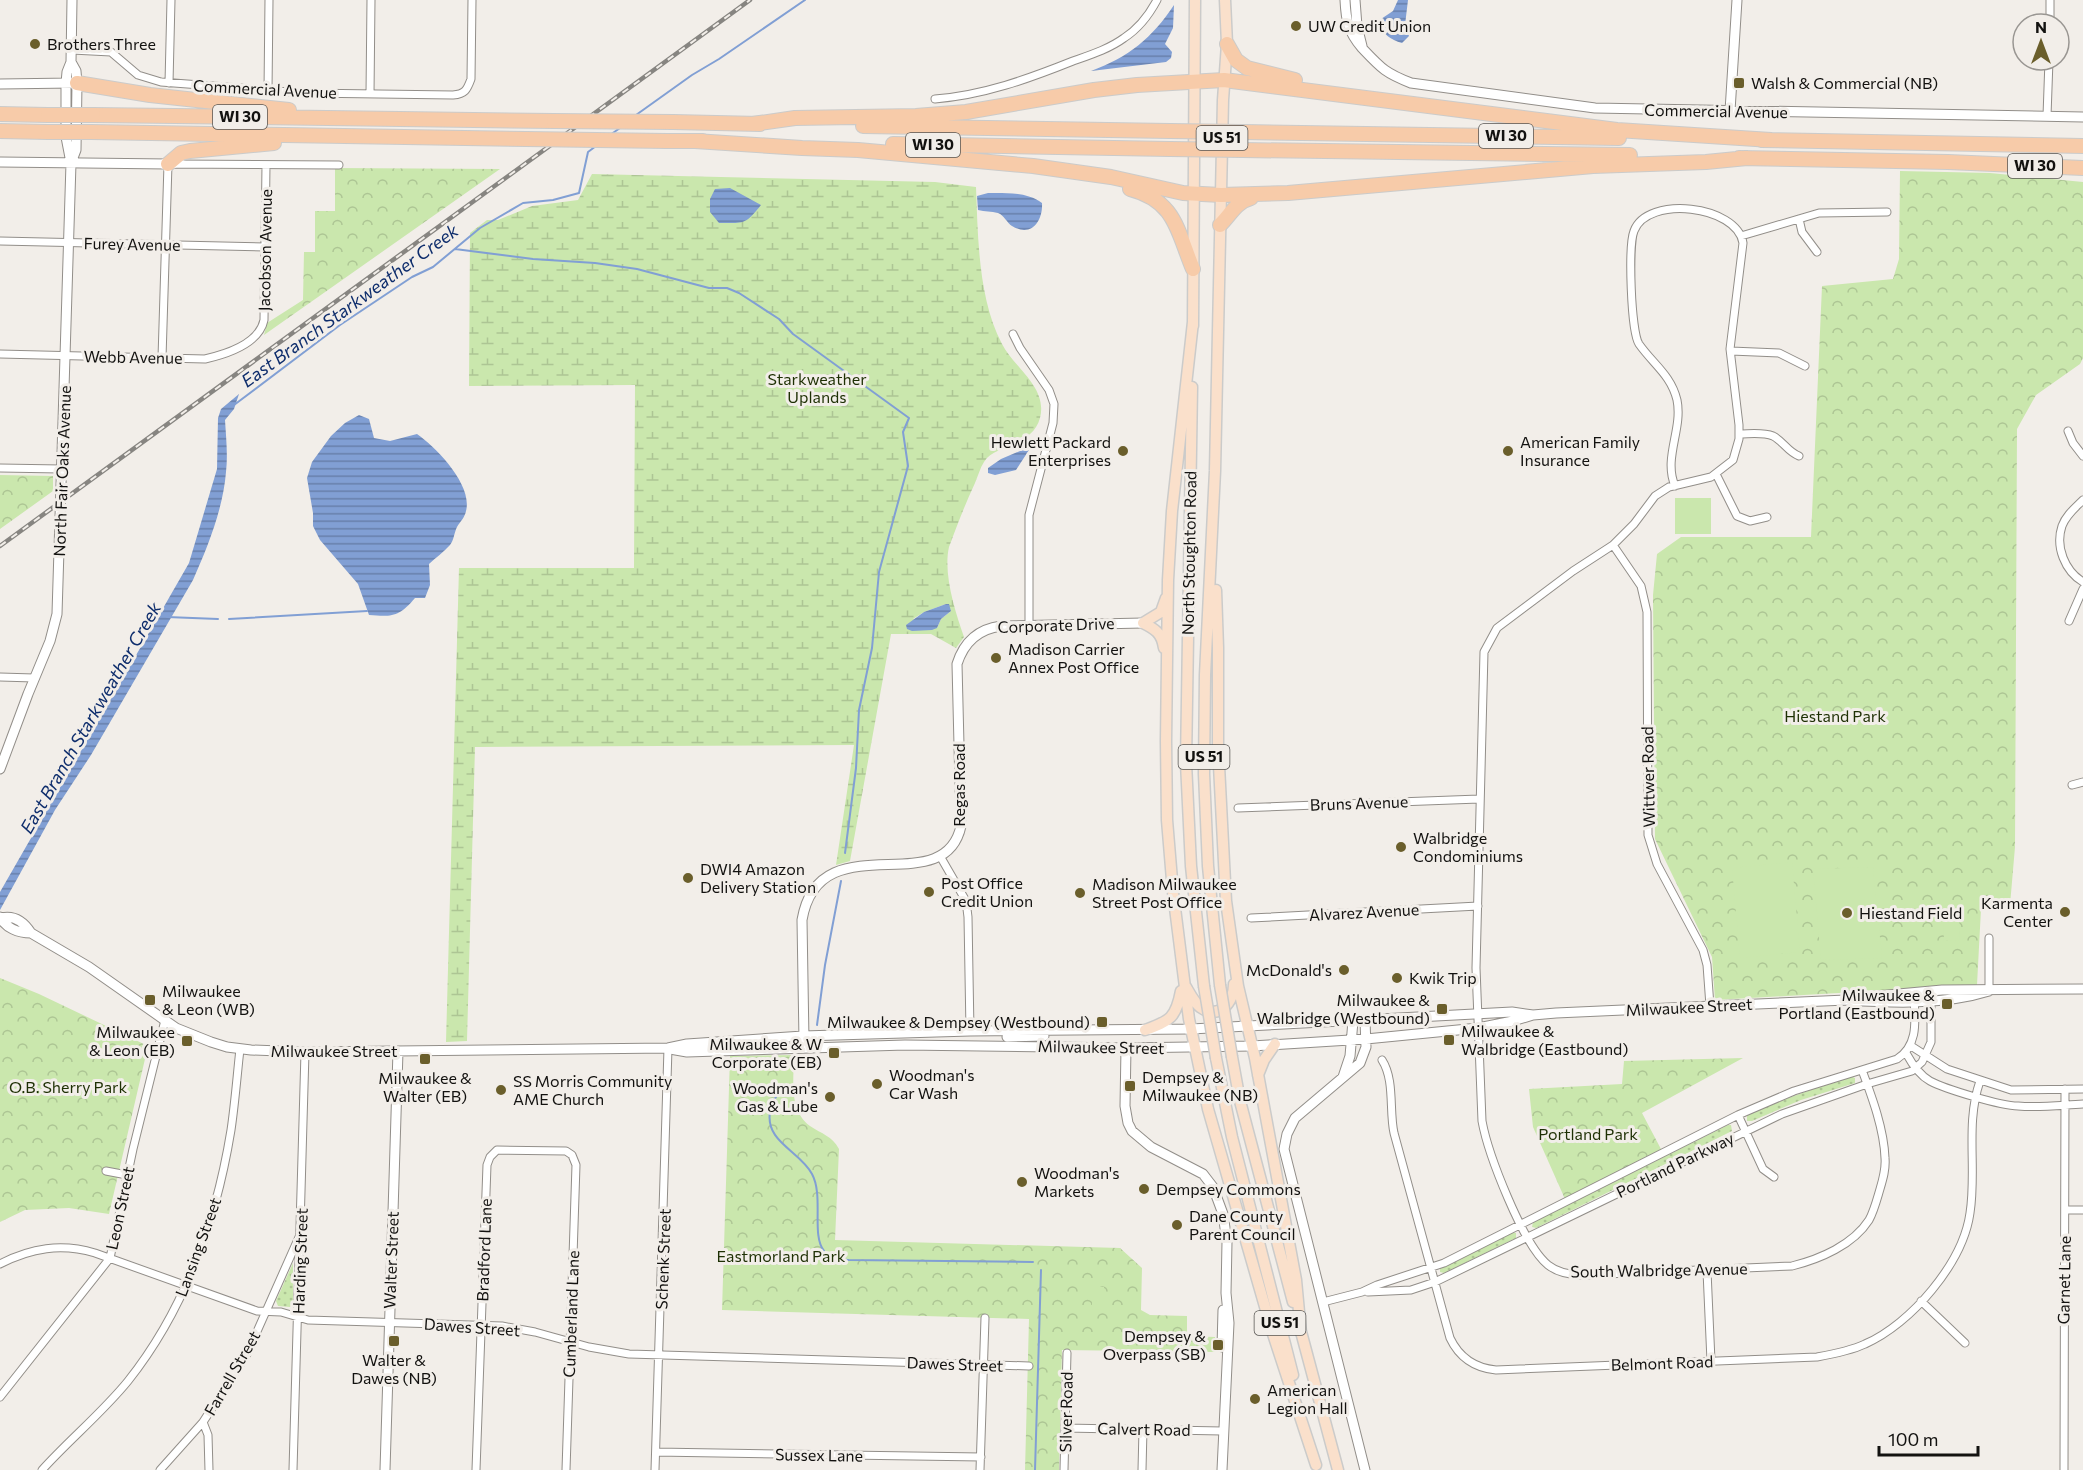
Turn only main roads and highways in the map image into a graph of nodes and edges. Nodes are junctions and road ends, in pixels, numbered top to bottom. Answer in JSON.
{"nodes":[{"id":1,"x":1195,"y":0,"type":"edge"},
{"id":2,"x":1225,"y":0,"type":"edge"},
{"id":3,"x":1227,"y":44,"type":"junction"},
{"id":4,"x":1224,"y":80,"type":"junction"},
{"id":5,"x":1195,"y":81,"type":"junction"},
{"id":6,"x":72,"y":83,"type":"road end"},
{"id":7,"x":1367,"y":97,"type":"junction"},
{"id":8,"x":0,"y":114,"type":"edge"},
{"id":9,"x":387,"y":119,"type":"junction"},
{"id":10,"x":753,"y":124,"type":"junction"},
{"id":11,"x":0,"y":131,"type":"edge"},
{"id":12,"x":344,"y":136,"type":"junction"},
{"id":13,"x":1771,"y":140,"type":"junction"},
{"id":14,"x":695,"y":141,"type":"junction"},
{"id":15,"x":2083,"y":141,"type":"edge"},
{"id":16,"x":2009,"y":144,"type":"junction"},
{"id":17,"x":2083,"y":146,"type":"edge"},
{"id":18,"x":1747,"y":158,"type":"junction"},
{"id":19,"x":168,"y":164,"type":"road end"},
{"id":20,"x":1987,"y":164,"type":"junction"},
{"id":21,"x":2083,"y":168,"type":"edge"},
{"id":22,"x":1073,"y":172,"type":"junction"},
{"id":23,"x":2083,"y":174,"type":"edge"},
{"id":24,"x":1194,"y":195,"type":"junction"},
{"id":25,"x":1221,"y":195,"type":"junction"},
{"id":26,"x":1261,"y":195,"type":"junction"},
{"id":27,"x":1220,"y":225,"type":"junction"},
{"id":28,"x":1193,"y":269,"type":"junction"},
{"id":29,"x":1193,"y":321,"type":"junction"},
{"id":30,"x":1213,"y":530,"type":"junction"},
{"id":31,"x":1168,"y":580,"type":"junction"},
{"id":32,"x":1167,"y":670,"type":"junction"},
{"id":33,"x":1235,"y":969,"type":"junction"},
{"id":34,"x":1183,"y":982,"type":"junction"},
{"id":35,"x":1145,"y":1030,"type":"road end"},
{"id":36,"x":1275,"y":1044,"type":"road end"},
{"id":37,"x":1258,"y":1075,"type":"junction"},
{"id":38,"x":1301,"y":1333,"type":"junction"},
{"id":39,"x":1317,"y":1468,"type":"edge"},
{"id":40,"x":1338,"y":1470,"type":"edge"}],
"edges":[{"from":1,"to":5,"type":"main road","name":"North Stoughton Road","number":"US 51"},
{"from":2,"to":3,"type":"main road","name":"North Stoughton Road","number":"US 51"},
{"from":3,"to":4,"type":"main road","name":"North Stoughton Road","number":"US 51"},
{"from":3,"to":7,"type":"highway"},
{"from":4,"to":5,"type":"highway"},
{"from":4,"to":7,"type":"highway"},
{"from":4,"to":25,"type":"main road","name":"North Stoughton Road","number":"US 51"},
{"from":5,"to":10,"type":"highway"},
{"from":5,"to":24,"type":"main road","name":"North Stoughton Road","number":"US 51"},
{"from":6,"to":9,"type":"highway"},
{"from":7,"to":13,"type":"highway"},
{"from":8,"to":9,"type":"highway","number":"WI 30","bridge":true},
{"from":9,"to":10,"type":"highway","number":"WI 30","bridge":true},
{"from":10,"to":13,"type":"highway","number":"WI 30","bridge":true},
{"from":11,"to":12,"type":"highway","number":"WI 30","bridge":true},
{"from":12,"to":14,"type":"highway","number":"WI 30","bridge":true},
{"from":12,"to":19,"type":"highway"},
{"from":13,"to":16,"type":"highway","number":"WI 30"},
{"from":14,"to":18,"type":"highway","number":"WI 30","bridge":true},
{"from":14,"to":22,"type":"highway"},
{"from":15,"to":16,"type":"highway"},
{"from":16,"to":17,"type":"highway","number":"WI 30"},
{"from":18,"to":20,"type":"highway","number":"WI 30"},
{"from":18,"to":26,"type":"highway"},
{"from":20,"to":21,"type":"highway","number":"WI 30"},
{"from":20,"to":23,"type":"highway"},
{"from":22,"to":24,"type":"highway"},
{"from":22,"to":28,"type":"highway"},
{"from":24,"to":25,"type":"highway"},
{"from":24,"to":28,"type":"main road","name":"North Stoughton Road","number":"US 51"},
{"from":25,"to":26,"type":"highway"},
{"from":25,"to":27,"type":"main road","name":"North Stoughton Road","number":"US 51"},
{"from":26,"to":27,"type":"highway"},
{"from":27,"to":30,"type":"main road","name":"North Stoughton Road","number":"US 51"},
{"from":28,"to":29,"type":"main road","name":"North Stoughton Road","number":"US 51"},
{"from":29,"to":31,"type":"main road"},
{"from":29,"to":39,"type":"main road","name":"North Stoughton Road","number":"US 51","bridge":true},
{"from":30,"to":33,"type":"main road"},
{"from":30,"to":38,"type":"main road","name":"North Stoughton Road","number":"US 51","bridge":true},
{"from":31,"to":32,"type":"main road"},
{"from":31,"to":32,"type":"main road"},
{"from":32,"to":34,"type":"main road"},
{"from":33,"to":34,"type":"main road"},
{"from":33,"to":37,"type":"main road"},
{"from":34,"to":35,"type":"main road"},
{"from":34,"to":39,"type":"main road"},
{"from":36,"to":37,"type":"main road"},
{"from":37,"to":38,"type":"main road"},
{"from":38,"to":40,"type":"main road","number":"US 51"}]}
